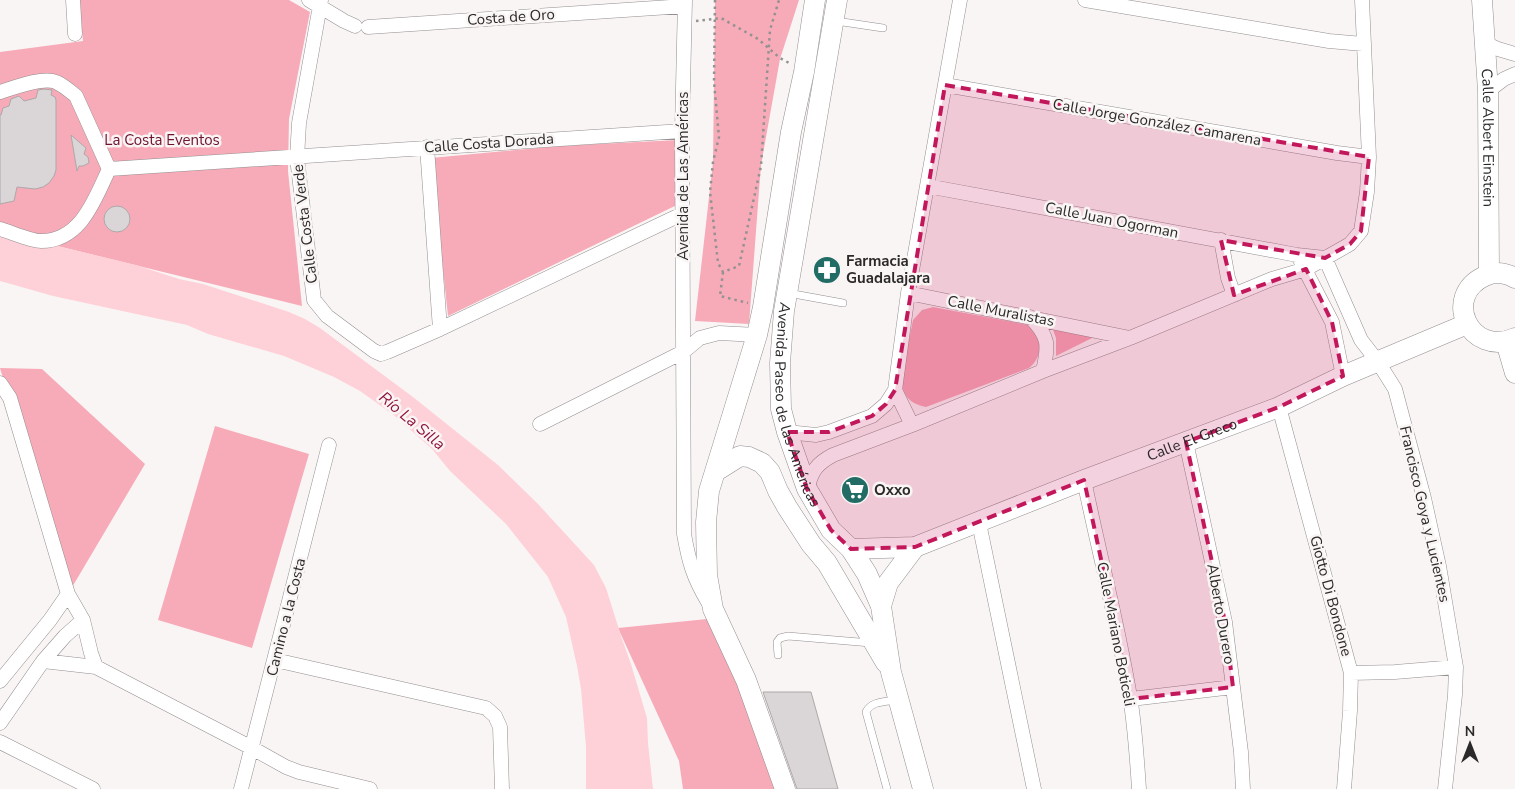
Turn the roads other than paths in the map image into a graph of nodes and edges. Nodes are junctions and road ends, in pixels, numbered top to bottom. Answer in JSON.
{"nodes":[{"id":1,"x":73,"y":0,"type":"edge"},
{"id":2,"x":815,"y":0,"type":"edge"},
{"id":3,"x":837,"y":0,"type":"edge"},
{"id":4,"x":960,"y":0,"type":"edge"},
{"id":5,"x":1084,"y":0,"type":"edge"},
{"id":6,"x":1362,"y":0,"type":"edge"},
{"id":7,"x":1482,"y":0,"type":"edge"},
{"id":8,"x":317,"y":2,"type":"edge"},
{"id":9,"x":685,"y":3,"type":"edge"},
{"id":10,"x":833,"y":21,"type":"junction"},
{"id":11,"x":884,"y":28,"type":"dead end"},
{"id":12,"x":76,"y":34,"type":"dead end"},
{"id":13,"x":1485,"y":43,"type":"junction"},
{"id":14,"x":1363,"y":44,"type":"junction"},
{"id":15,"x":1515,"y":54,"type":"edge"},
{"id":16,"x":1515,"y":74,"type":"edge"},
{"id":17,"x":945,"y":85,"type":"junction"},
{"id":18,"x":1488,"y":91,"type":"junction"},
{"id":19,"x":0,"y":92,"type":"edge"},
{"id":20,"x":682,"y":131,"type":"junction"},
{"id":21,"x":427,"y":147,"type":"junction"},
{"id":22,"x":1369,"y":156,"type":"junction"},
{"id":23,"x":297,"y":158,"type":"junction"},
{"id":24,"x":109,"y":169,"type":"junction"},
{"id":25,"x":927,"y":186,"type":"junction"},
{"id":26,"x":682,"y":214,"type":"junction"},
{"id":27,"x":0,"y":229,"type":"edge"},
{"id":28,"x":1221,"y":240,"type":"junction"},
{"id":29,"x":1297,"y":255,"type":"junction"},
{"id":30,"x":1325,"y":258,"type":"junction"},
{"id":31,"x":1306,"y":269,"type":"junction"},
{"id":32,"x":1489,"y":274,"type":"junction"},
{"id":33,"x":1515,"y":278,"type":"edge"},
{"id":34,"x":787,"y":293,"type":"junction"},
{"id":35,"x":908,"y":293,"type":"junction"},
{"id":36,"x":1234,"y":294,"type":"junction"},
{"id":37,"x":843,"y":303,"type":"dead end"},
{"id":38,"x":1030,"y":317,"type":"junction"},
{"id":39,"x":1467,"y":324,"type":"junction"},
{"id":40,"x":440,"y":329,"type":"junction"},
{"id":41,"x":757,"y":335,"type":"junction"},
{"id":42,"x":1130,"y":338,"type":"junction"},
{"id":43,"x":1511,"y":340,"type":"edge"},
{"id":44,"x":683,"y":352,"type":"junction"},
{"id":45,"x":1378,"y":362,"type":"junction"},
{"id":46,"x":1043,"y":371,"type":"junction"},
{"id":47,"x":1515,"y":373,"type":"edge"},
{"id":48,"x":1342,"y":376,"type":"junction"},
{"id":49,"x":0,"y":383,"type":"edge"},
{"id":50,"x":895,"y":390,"type":"junction"},
{"id":51,"x":1279,"y":407,"type":"junction"},
{"id":52,"x":540,"y":424,"type":"dead end"},
{"id":53,"x":912,"y":425,"type":"junction"},
{"id":54,"x":787,"y":432,"type":"junction"},
{"id":55,"x":1186,"y":442,"type":"junction"},
{"id":56,"x":329,"y":445,"type":"dead end"},
{"id":57,"x":716,"y":471,"type":"junction"},
{"id":58,"x":1084,"y":480,"type":"junction"},
{"id":59,"x":807,"y":489,"type":"junction"},
{"id":60,"x":778,"y":491,"type":"junction"},
{"id":61,"x":979,"y":523,"type":"junction"},
{"id":62,"x":831,"y":530,"type":"junction"},
{"id":63,"x":915,"y":547,"type":"junction"},
{"id":64,"x":851,"y":549,"type":"junction"},
{"id":65,"x":68,"y":594,"type":"junction"},
{"id":66,"x":881,"y":606,"type":"junction"},
{"id":67,"x":713,"y":609,"type":"junction"},
{"id":68,"x":83,"y":620,"type":"junction"},
{"id":69,"x":874,"y":643,"type":"junction"},
{"id":70,"x":778,"y":655,"type":"dead end"},
{"id":71,"x":275,"y":660,"type":"junction"},
{"id":72,"x":43,"y":661,"type":"junction"},
{"id":73,"x":96,"y":667,"type":"junction"},
{"id":74,"x":1456,"y":667,"type":"junction"},
{"id":75,"x":891,"y":672,"type":"junction"},
{"id":76,"x":1351,"y":674,"type":"junction"},
{"id":77,"x":0,"y":681,"type":"edge"},
{"id":78,"x":1233,"y":687,"type":"junction"},
{"id":79,"x":1131,"y":699,"type":"junction"},
{"id":80,"x":899,"y":700,"type":"junction"},
{"id":81,"x":0,"y":723,"type":"edge"},
{"id":82,"x":0,"y":742,"type":"edge"},
{"id":83,"x":252,"y":748,"type":"junction"},
{"id":84,"x":93,"y":789,"type":"edge"},
{"id":85,"x":241,"y":789,"type":"edge"},
{"id":86,"x":370,"y":789,"type":"edge"},
{"id":87,"x":502,"y":789,"type":"edge"},
{"id":88,"x":785,"y":789,"type":"edge"},
{"id":89,"x":887,"y":789,"type":"edge"},
{"id":90,"x":923,"y":789,"type":"edge"},
{"id":91,"x":1034,"y":789,"type":"edge"},
{"id":92,"x":1139,"y":789,"type":"edge"},
{"id":93,"x":1243,"y":789,"type":"edge"},
{"id":94,"x":1344,"y":789,"type":"edge"},
{"id":95,"x":1445,"y":789,"type":"edge"}],
"edges":[{"from":1,"to":12,"type":"street"},
{"from":2,"to":41,"type":"street","name":"Avenida Paseo de las Américas"},
{"from":3,"to":10,"type":"street","name":"Avenida Paseo de las Américas"},
{"from":4,"to":17,"type":"street"},
{"from":5,"to":14,"type":"street"},
{"from":6,"to":14,"type":"street"},
{"from":7,"to":13,"type":"street","name":"Calle Albert Einstein"},
{"from":8,"to":9,"type":"street","name":"Costa de Oro"},
{"from":8,"to":23,"type":"street","name":"Calle Costa Verde"},
{"from":9,"to":20,"type":"street","name":"Avenida de Las Américas"},
{"from":10,"to":11,"type":"lane"},
{"from":10,"to":34,"type":"street","name":"Avenida Paseo de las Américas"},
{"from":13,"to":15,"type":"street"},
{"from":13,"to":18,"type":"street","name":"Calle Albert Einstein"},
{"from":14,"to":22,"type":"street"},
{"from":16,"to":18,"type":"street"},
{"from":17,"to":22,"type":"street","name":"Calle Jorge González Camarena"},
{"from":17,"to":25,"type":"street"},
{"from":18,"to":32,"type":"street","name":"Calle Albert Einstein"},
{"from":19,"to":24,"type":"street"},
{"from":20,"to":21,"type":"street","name":"Calle Costa Dorada"},
{"from":20,"to":26,"type":"street","name":"Avenida de Las Américas"},
{"from":21,"to":23,"type":"street","name":"Calle Costa Dorada"},
{"from":21,"to":40,"type":"street"},
{"from":22,"to":30,"type":"street"},
{"from":23,"to":24,"type":"street","name":"Calle Costa Dorada"},
{"from":23,"to":40,"type":"street","name":"Calle Costa Verde"},
{"from":24,"to":27,"type":"street"},
{"from":25,"to":28,"type":"street","name":"Calle Juan Ogorman"},
{"from":25,"to":35,"type":"street"},
{"from":26,"to":40,"type":"street"},
{"from":26,"to":44,"type":"street","name":"Avenida de Las Américas"},
{"from":28,"to":29,"type":"street","name":"Calle Juan Ogorman"},
{"from":28,"to":36,"type":"street"},
{"from":29,"to":30,"type":"street","name":"Calle Juan Ogorman"},
{"from":29,"to":31,"type":"street"},
{"from":30,"to":31,"type":"street"},
{"from":30,"to":45,"type":"street","name":"Francisco Goya y Lucientes"},
{"from":31,"to":36,"type":"street"},
{"from":31,"to":48,"type":"street"},
{"from":32,"to":33,"type":"street"},
{"from":32,"to":39,"type":"street"},
{"from":34,"to":37,"type":"lane"},
{"from":34,"to":54,"type":"street","name":"Avenida Paseo de las Américas"},
{"from":35,"to":38,"type":"street","name":"Calle Muralistas"},
{"from":35,"to":50,"type":"street"},
{"from":36,"to":42,"type":"street"},
{"from":38,"to":42,"type":"street","name":"Calle Muralistas"},
{"from":38,"to":46,"type":"street"},
{"from":39,"to":43,"type":"street"},
{"from":39,"to":45,"type":"street","name":"Calle El Greco"},
{"from":41,"to":44,"type":"street"},
{"from":41,"to":57,"type":"street","name":"Avenida Paseo de las Américas"},
{"from":42,"to":46,"type":"street"},
{"from":43,"to":47,"type":"street"},
{"from":44,"to":52,"type":"street"},
{"from":44,"to":67,"type":"street"},
{"from":45,"to":48,"type":"street","name":"Calle El Greco"},
{"from":45,"to":74,"type":"street","name":"Francisco Goya y Lucientes"},
{"from":46,"to":53,"type":"street"},
{"from":48,"to":51,"type":"street","name":"Calle El Greco"},
{"from":49,"to":65,"type":"street"},
{"from":50,"to":53,"type":"street"},
{"from":50,"to":54,"type":"street"},
{"from":51,"to":55,"type":"street","name":"Calle El Greco"},
{"from":51,"to":76,"type":"street","name":"Giotto Di Bondone"},
{"from":53,"to":59,"type":"street"},
{"from":54,"to":59,"type":"street","name":"Avenida Paseo de las Américas"},
{"from":55,"to":58,"type":"street","name":"Calle El Greco"},
{"from":55,"to":78,"type":"street","name":"Alberto Durero"},
{"from":56,"to":71,"type":"street","name":"Camino a la Costa"},
{"from":57,"to":60,"type":"street"},
{"from":57,"to":67,"type":"street","name":"Avenida Paseo de las Américas"},
{"from":58,"to":61,"type":"street","name":"Calle El Greco"},
{"from":58,"to":79,"type":"street","name":"Calle Mariano Boticeli"},
{"from":59,"to":62,"type":"street","name":"Avenida Paseo de las Américas"},
{"from":60,"to":62,"type":"street"},
{"from":60,"to":69,"type":"street"},
{"from":61,"to":63,"type":"street","name":"Calle El Greco"},
{"from":61,"to":91,"type":"street"},
{"from":62,"to":64,"type":"street","name":"Avenida Paseo de las Américas"},
{"from":63,"to":64,"type":"street","name":"Calle El Greco"},
{"from":63,"to":66,"type":"street"},
{"from":64,"to":66,"type":"street","name":"Avenida Paseo de las Américas"},
{"from":65,"to":68,"type":"street"},
{"from":65,"to":77,"type":"street"},
{"from":66,"to":75,"type":"street","name":"Avenida Paseo de las Américas"},
{"from":67,"to":88,"type":"street","name":"Avenida Paseo de las Américas"},
{"from":68,"to":72,"type":"street"},
{"from":68,"to":73,"type":"street"},
{"from":69,"to":70,"type":"lane"},
{"from":69,"to":75,"type":"street"},
{"from":71,"to":83,"type":"street","name":"Camino a la Costa"},
{"from":71,"to":87,"type":"street"},
{"from":72,"to":73,"type":"street"},
{"from":72,"to":81,"type":"street"},
{"from":73,"to":83,"type":"street"},
{"from":74,"to":76,"type":"street"},
{"from":74,"to":95,"type":"street","name":"Francisco Goya y Lucientes"},
{"from":75,"to":80,"type":"street","name":"Avenida Paseo de las Américas"},
{"from":76,"to":94,"type":"street","name":"Giotto Di Bondone"},
{"from":78,"to":79,"type":"street"},
{"from":78,"to":93,"type":"street","name":"Alberto Durero"},
{"from":79,"to":92,"type":"street","name":"Calle Mariano Boticeli"},
{"from":80,"to":89,"type":"lane"},
{"from":80,"to":90,"type":"street","name":"Avenida Paseo de las Américas"},
{"from":82,"to":84,"type":"street"},
{"from":83,"to":85,"type":"street","name":"Camino a la Costa"},
{"from":83,"to":86,"type":"street"}]}
